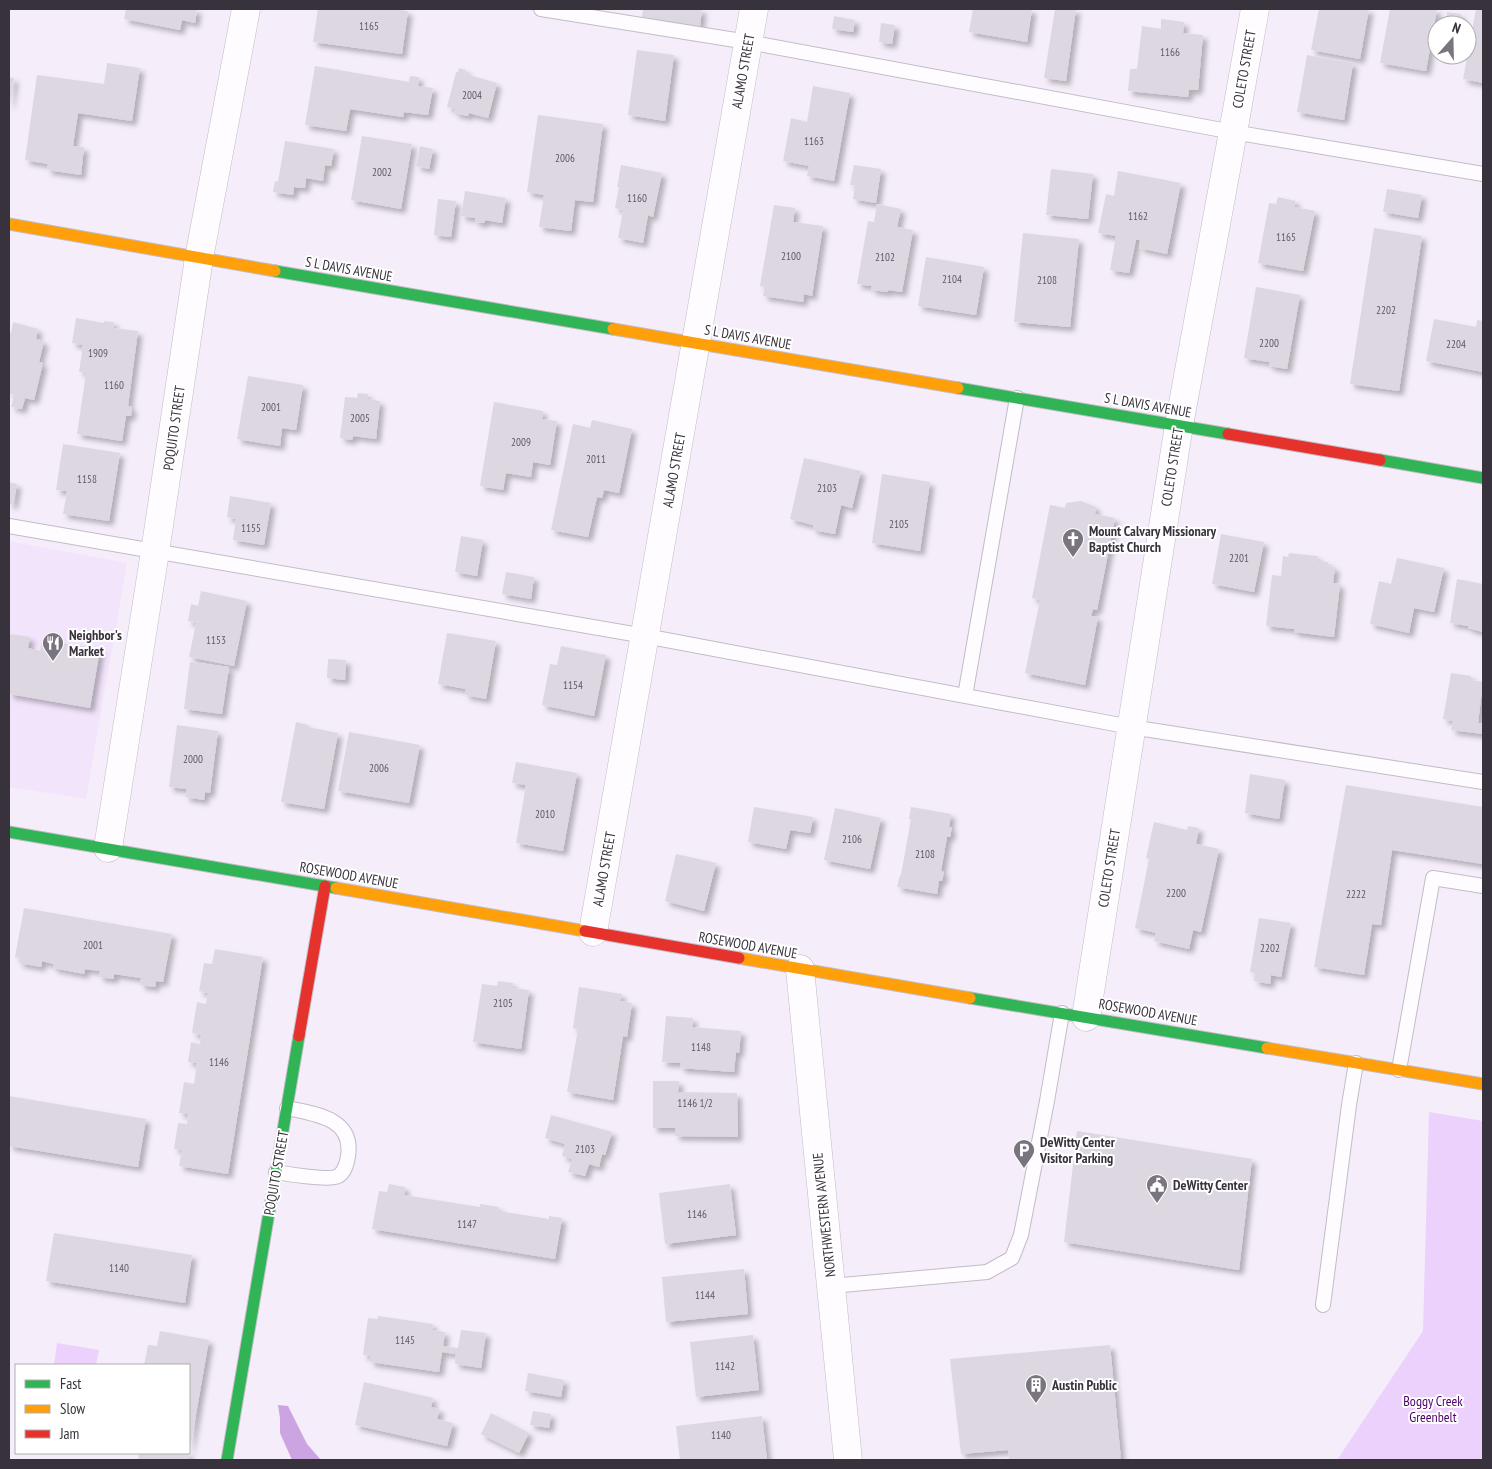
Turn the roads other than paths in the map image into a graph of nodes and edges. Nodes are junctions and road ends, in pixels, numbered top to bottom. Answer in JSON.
{"nodes":[{"id":1,"x":246,"y":9,"type":"edge"},
{"id":2,"x":541,"y":9,"type":"edge"},
{"id":3,"x":754,"y":9,"type":"edge"},
{"id":4,"x":1255,"y":9,"type":"edge"},
{"id":5,"x":748,"y":42,"type":"junction"},
{"id":6,"x":1233,"y":132,"type":"junction"},
{"id":7,"x":1483,"y":174,"type":"edge"},
{"id":8,"x":9,"y":224,"type":"edge"},
{"id":9,"x":199,"y":258,"type":"junction"},
{"id":10,"x":696,"y":343,"type":"junction"},
{"id":11,"x":1017,"y":398,"type":"junction"},
{"id":12,"x":1178,"y":425,"type":"junction"},
{"id":13,"x":1483,"y":478,"type":"edge"},
{"id":14,"x":9,"y":526,"type":"edge"},
{"id":15,"x":156,"y":552,"type":"junction"},
{"id":16,"x":645,"y":636,"type":"junction"},
{"id":17,"x":965,"y":696,"type":"junction"},
{"id":18,"x":1131,"y":727,"type":"junction"},
{"id":19,"x":1483,"y":782,"type":"edge"},
{"id":20,"x":9,"y":832,"type":"edge"},
{"id":21,"x":108,"y":848,"type":"junction"},
{"id":22,"x":325,"y":886,"type":"junction"},
{"id":23,"x":1483,"y":886,"type":"edge"},
{"id":24,"x":593,"y":932,"type":"junction"},
{"id":25,"x":800,"y":969,"type":"junction"},
{"id":26,"x":1074,"y":1015,"type":"junction"},
{"id":27,"x":1356,"y":1062,"type":"junction"},
{"id":28,"x":1399,"y":1070,"type":"junction"},
{"id":29,"x":1483,"y":1084,"type":"edge"},
{"id":30,"x":287,"y":1108,"type":"junction"},
{"id":31,"x":276,"y":1172,"type":"junction"},
{"id":32,"x":831,"y":1286,"type":"junction"},
{"id":33,"x":1323,"y":1305,"type":"dead end"},
{"id":34,"x":227,"y":1460,"type":"edge"},
{"id":35,"x":848,"y":1460,"type":"edge"}],
"edges":[{"from":1,"to":9,"type":"street","name":"POQUITO STREET"},
{"from":2,"to":5,"type":"lane"},
{"from":3,"to":5,"type":"street","name":"ALAMO STREET"},
{"from":4,"to":6,"type":"street","name":"COLETO STREET"},
{"from":5,"to":6,"type":"lane"},
{"from":5,"to":10,"type":"street","name":"ALAMO STREET"},
{"from":6,"to":7,"type":"lane"},
{"from":6,"to":12,"type":"street","name":"COLETO STREET"},
{"from":8,"to":9,"type":"street","name":"S L DAVIS AVENUE"},
{"from":9,"to":10,"type":"street","name":"S L DAVIS AVENUE"},
{"from":9,"to":15,"type":"street","name":"POQUITO STREET"},
{"from":10,"to":11,"type":"street","name":"S L DAVIS AVENUE"},
{"from":10,"to":16,"type":"street","name":"ALAMO STREET"},
{"from":11,"to":12,"type":"street","name":"S L DAVIS AVENUE"},
{"from":11,"to":17,"type":"lane"},
{"from":12,"to":13,"type":"street","name":"S L DAVIS AVENUE"},
{"from":12,"to":18,"type":"street","name":"COLETO STREET"},
{"from":14,"to":15,"type":"lane"},
{"from":15,"to":16,"type":"lane"},
{"from":15,"to":21,"type":"street","name":"POQUITO STREET"},
{"from":16,"to":17,"type":"lane"},
{"from":16,"to":24,"type":"street","name":"ALAMO STREET"},
{"from":17,"to":18,"type":"lane"},
{"from":18,"to":19,"type":"lane"},
{"from":18,"to":26,"type":"street","name":"COLETO STREET"},
{"from":20,"to":21,"type":"street","name":"ROSEWOOD AVENUE"},
{"from":21,"to":22,"type":"street","name":"ROSEWOOD AVENUE"},
{"from":22,"to":24,"type":"street","name":"ROSEWOOD AVENUE"},
{"from":22,"to":30,"type":"street","name":"POQUITO STREET"},
{"from":23,"to":28,"type":"lane"},
{"from":24,"to":25,"type":"street","name":"ROSEWOOD AVENUE"},
{"from":25,"to":26,"type":"street","name":"ROSEWOOD AVENUE"},
{"from":25,"to":32,"type":"street","name":"NORTHWESTERN AVENUE"},
{"from":26,"to":27,"type":"street","name":"ROSEWOOD AVENUE"},
{"from":26,"to":32,"type":"lane"},
{"from":27,"to":28,"type":"street","name":"ROSEWOOD AVENUE"},
{"from":27,"to":33,"type":"lane"},
{"from":28,"to":29,"type":"street","name":"ROSEWOOD AVENUE"},
{"from":30,"to":31,"type":"street","name":"POQUITO STREET"},
{"from":30,"to":31,"type":"lane"},
{"from":31,"to":34,"type":"street","name":"POQUITO STREET"},
{"from":32,"to":35,"type":"street","name":"NORTHWESTERN AVENUE"}]}
